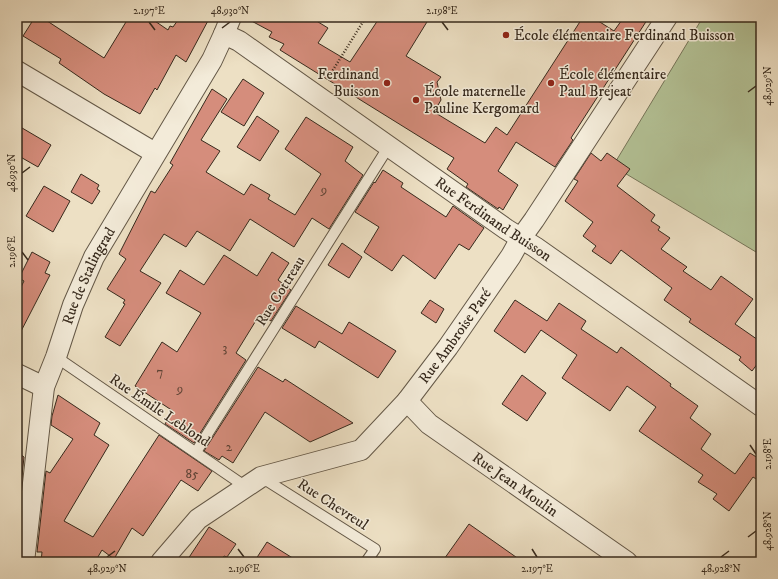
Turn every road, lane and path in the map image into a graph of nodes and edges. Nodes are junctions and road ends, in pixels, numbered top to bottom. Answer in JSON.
{"nodes":[{"id":1,"x":366,"y":17,"type":"edge"},
{"id":2,"x":667,"y":17,"type":"edge"},
{"id":3,"x":228,"y":26,"type":"edge"},
{"id":4,"x":17,"y":71,"type":"edge"},
{"id":5,"x":317,"y":96,"type":"junction"},
{"id":6,"x":389,"y":146,"type":"junction"},
{"id":7,"x":155,"y":153,"type":"junction"},
{"id":8,"x":521,"y":238,"type":"junction"},
{"id":9,"x":56,"y":357,"type":"junction"},
{"id":10,"x":17,"y":374,"type":"edge"},
{"id":11,"x":44,"y":387,"type":"junction"},
{"id":12,"x":407,"y":400,"type":"junction"},
{"id":13,"x":761,"y":406,"type":"edge"},
{"id":14,"x":196,"y":452,"type":"junction"},
{"id":15,"x":254,"y":482,"type":"junction"},
{"id":16,"x":24,"y":562,"type":"edge"},
{"id":17,"x":161,"y":562,"type":"edge"},
{"id":18,"x":366,"y":562,"type":"edge"},
{"id":19,"x":627,"y":562,"type":"edge"}],
"edges":[{"from":1,"to":5,"type":"path"},
{"from":2,"to":8,"type":"street","name":"Rue Ambroise Paré"},
{"from":3,"to":5,"type":"street","name":"Rue Ferdinand Buisson"},
{"from":3,"to":7,"type":"street","name":"Rue de Stalingrad"},
{"from":4,"to":7,"type":"street"},
{"from":5,"to":6,"type":"street","name":"Rue Ferdinand Buisson"},
{"from":6,"to":8,"type":"street","name":"Rue Ferdinand Buisson"},
{"from":6,"to":14,"type":"lane","name":"Rue Cottreau"},
{"from":7,"to":9,"type":"street","name":"Rue de Stalingrad"},
{"from":8,"to":12,"type":"street","name":"Rue Ambroise Paré"},
{"from":8,"to":13,"type":"street","name":"Rue Ferdinand Buisson"},
{"from":9,"to":11,"type":"street","name":"Rue de Stalingrad"},
{"from":9,"to":14,"type":"lane","name":"Rue Émile Leblond"},
{"from":10,"to":11,"type":"street"},
{"from":11,"to":16,"type":"street","name":"Rue de Stalingrad"},
{"from":12,"to":15,"type":"street","name":"Rue Ambroise Paré"},
{"from":12,"to":19,"type":"street","name":"Rue Jean Moulin"},
{"from":14,"to":15,"type":"lane","name":"Rue Émile Leblond"},
{"from":15,"to":17,"type":"street","name":"Rue Ambroise Paré"},
{"from":15,"to":18,"type":"lane","name":"Rue Chevreul"}]}
